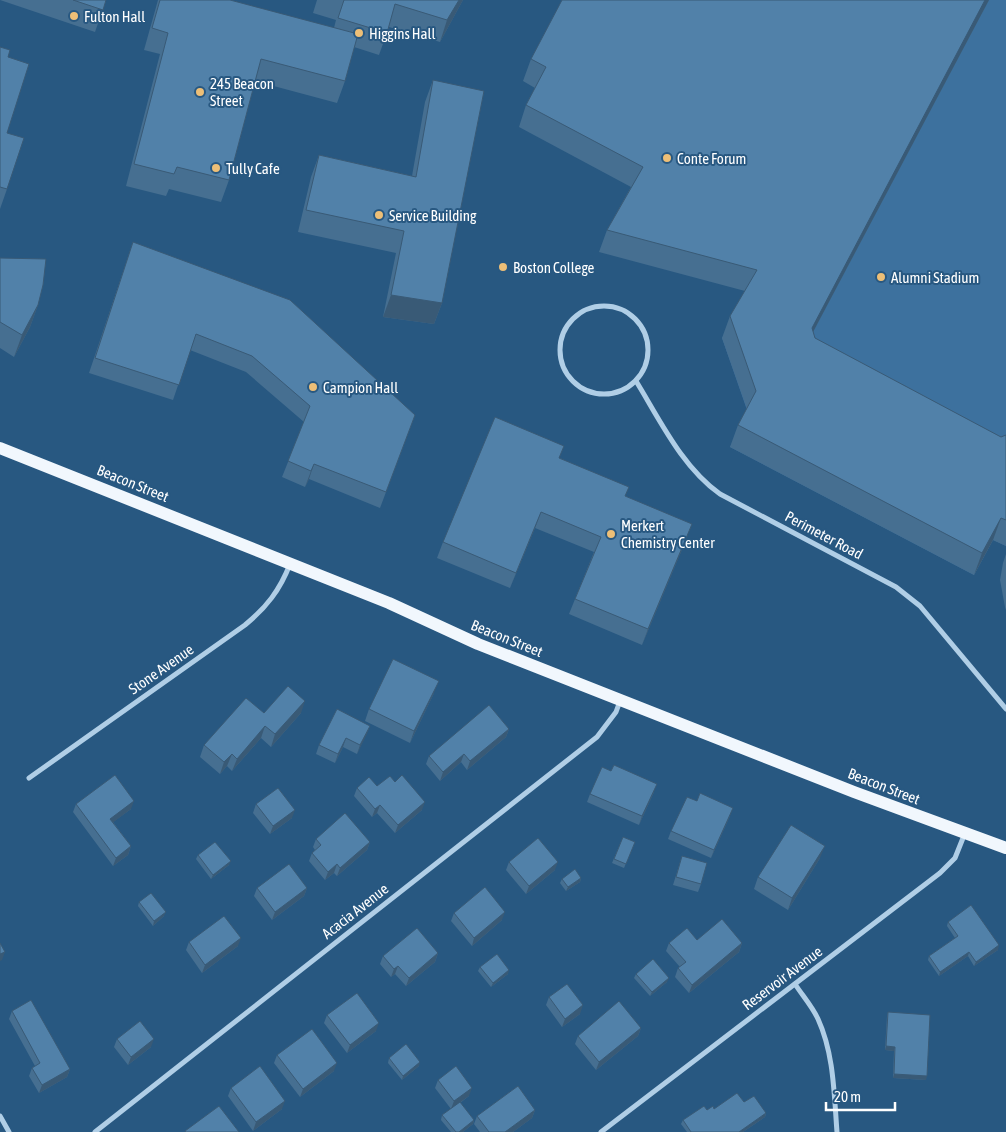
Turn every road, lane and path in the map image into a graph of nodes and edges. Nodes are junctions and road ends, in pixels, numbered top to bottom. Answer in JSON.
{"nodes":[{"id":1,"x":636,"y":381,"type":"junction"},
{"id":2,"x":0,"y":448,"type":"edge"},
{"id":3,"x":290,"y":564,"type":"junction"},
{"id":4,"x":620,"y":700,"type":"junction"},
{"id":5,"x":1006,"y":709,"type":"edge"},
{"id":6,"x":29,"y":778,"type":"dead end"},
{"id":7,"x":965,"y":833,"type":"junction"},
{"id":8,"x":1006,"y":848,"type":"edge"},
{"id":9,"x":795,"y":984,"type":"junction"},
{"id":10,"x":0,"y":1116,"type":"edge"},
{"id":11,"x":9,"y":1132,"type":"edge"},
{"id":12,"x":95,"y":1132,"type":"edge"},
{"id":13,"x":601,"y":1132,"type":"edge"},
{"id":14,"x":837,"y":1132,"type":"edge"}],
"edges":[{"from":1,"to":1,"type":"street"},
{"from":1,"to":5,"type":"street","name":"Perimeter Road"},
{"from":2,"to":3,"type":"main road","name":"Beacon Street"},
{"from":3,"to":4,"type":"main road","name":"Beacon Street"},
{"from":3,"to":6,"type":"street","name":"Stone Avenue"},
{"from":4,"to":7,"type":"main road","name":"Beacon Street"},
{"from":4,"to":12,"type":"street","name":"Acacia Avenue"},
{"from":7,"to":8,"type":"main road","name":"Beacon Street"},
{"from":7,"to":9,"type":"street","name":"Reservoir Avenue"},
{"from":9,"to":13,"type":"street","name":"Reservoir Avenue"},
{"from":9,"to":14,"type":"street"},
{"from":10,"to":11,"type":"street"}]}
